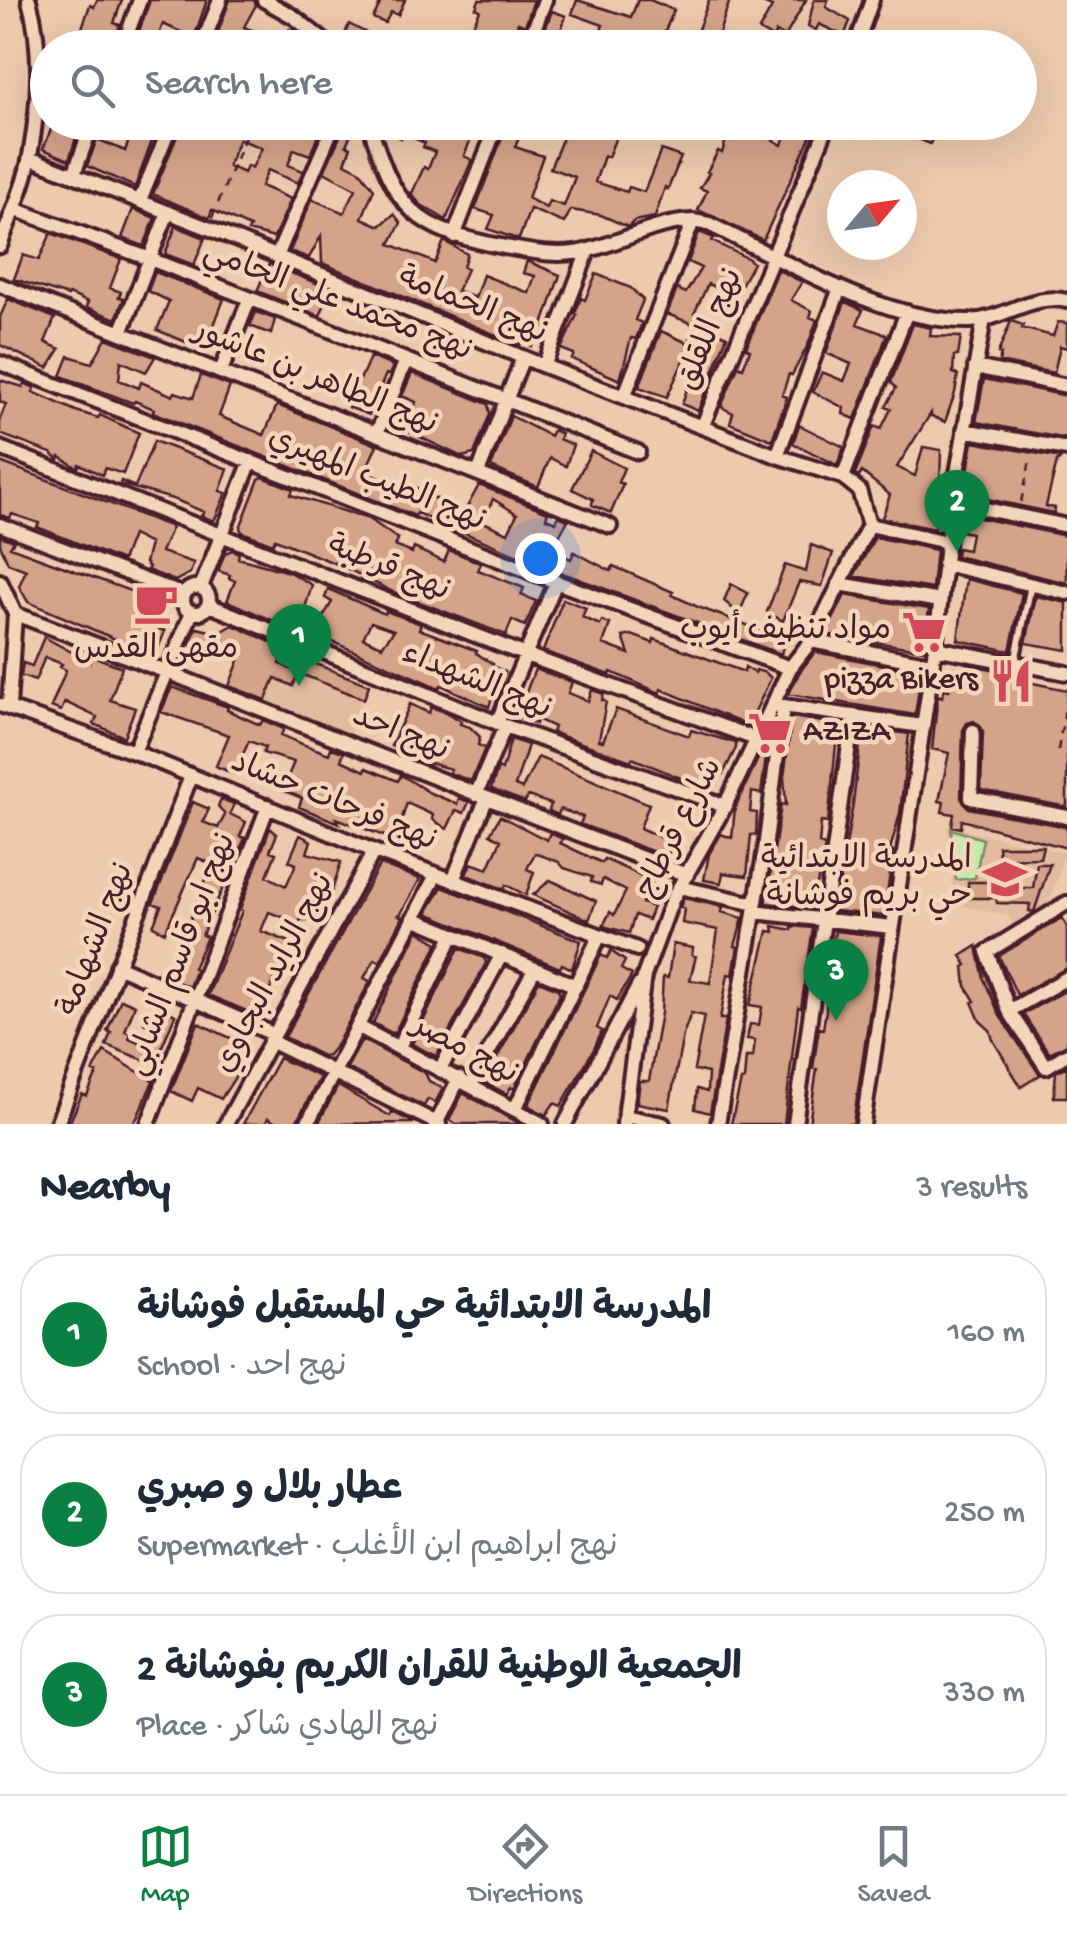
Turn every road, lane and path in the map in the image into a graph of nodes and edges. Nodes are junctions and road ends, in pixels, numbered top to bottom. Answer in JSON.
{"nodes":[{"id":1,"x":29,"y":0,"type":"edge"},
{"id":2,"x":140,"y":0,"type":"edge"},
{"id":3,"x":220,"y":0,"type":"edge"},
{"id":4,"x":264,"y":0,"type":"edge"},
{"id":5,"x":545,"y":0,"type":"edge"},
{"id":6,"x":872,"y":0,"type":"edge"},
{"id":7,"x":294,"y":18,"type":"junction"},
{"id":8,"x":34,"y":30,"type":"edge"},
{"id":9,"x":129,"y":30,"type":"edge"},
{"id":10,"x":209,"y":30,"type":"edge"},
{"id":11,"x":289,"y":30,"type":"edge"},
{"id":12,"x":310,"y":30,"type":"edge"},
{"id":13,"x":534,"y":30,"type":"edge"},
{"id":14,"x":861,"y":30,"type":"edge"},
{"id":15,"x":31,"y":140,"type":"edge"},
{"id":16,"x":87,"y":140,"type":"edge"},
{"id":17,"x":165,"y":140,"type":"edge"},
{"id":18,"x":245,"y":140,"type":"edge"},
{"id":19,"x":327,"y":140,"type":"edge"},
{"id":20,"x":374,"y":140,"type":"edge"},
{"id":21,"x":491,"y":140,"type":"edge"},
{"id":22,"x":823,"y":140,"type":"edge"},
{"id":23,"x":30,"y":158,"type":"junction"},
{"id":24,"x":74,"y":174,"type":"junction"},
{"id":25,"x":140,"y":200,"type":"junction"},
{"id":26,"x":14,"y":209,"type":"junction"},
{"id":27,"x":168,"y":212,"type":"junction"},
{"id":28,"x":694,"y":221,"type":"junction"},
{"id":29,"x":208,"y":228,"type":"junction"},
{"id":30,"x":454,"y":236,"type":"junction"},
{"id":31,"x":0,"y":246,"type":"edge"},
{"id":32,"x":588,"y":251,"type":"junction"},
{"id":33,"x":772,"y":254,"type":"junction"},
{"id":34,"x":277,"y":256,"type":"junction"},
{"id":35,"x":150,"y":259,"type":"junction"},
{"id":36,"x":0,"y":285,"type":"edge"},
{"id":37,"x":840,"y":288,"type":"junction"},
{"id":38,"x":249,"y":300,"type":"junction"},
{"id":39,"x":1067,"y":301,"type":"edge"},
{"id":40,"x":907,"y":312,"type":"junction"},
{"id":41,"x":984,"y":319,"type":"junction"},
{"id":42,"x":121,"y":333,"type":"junction"},
{"id":43,"x":523,"y":357,"type":"junction"},
{"id":44,"x":406,"y":360,"type":"junction"},
{"id":45,"x":0,"y":363,"type":"edge"},
{"id":46,"x":544,"y":366,"type":"junction"},
{"id":47,"x":975,"y":368,"type":"junction"},
{"id":48,"x":222,"y":371,"type":"junction"},
{"id":49,"x":1067,"y":386,"type":"edge"},
{"id":50,"x":624,"y":397,"type":"junction"},
{"id":51,"x":505,"y":399,"type":"junction"},
{"id":52,"x":703,"y":425,"type":"junction"},
{"id":53,"x":964,"y":430,"type":"junction"},
{"id":54,"x":377,"y":433,"type":"junction"},
{"id":55,"x":1034,"y":440,"type":"junction"},
{"id":56,"x":0,"y":448,"type":"edge"},
{"id":57,"x":1067,"y":448,"type":"edge"},
{"id":58,"x":638,"y":452,"type":"dead end"},
{"id":59,"x":776,"y":456,"type":"junction"},
{"id":60,"x":251,"y":461,"type":"junction"},
{"id":61,"x":478,"y":473,"type":"junction"},
{"id":62,"x":844,"y":477,"type":"junction"},
{"id":63,"x":952,"y":502,"type":"junction"},
{"id":64,"x":1018,"y":518,"type":"junction"},
{"id":65,"x":0,"y":525,"type":"edge"},
{"id":66,"x":869,"y":525,"type":"junction"},
{"id":67,"x":610,"y":526,"type":"dead end"},
{"id":68,"x":1067,"y":526,"type":"edge"},
{"id":69,"x":222,"y":533,"type":"junction"},
{"id":70,"x":947,"y":542,"type":"junction"},
{"id":71,"x":944,"y":564,"type":"junction"},
{"id":72,"x":0,"y":580,"type":"edge"},
{"id":73,"x":556,"y":582,"type":"junction"},
{"id":74,"x":839,"y":584,"type":"junction"},
{"id":75,"x":1030,"y":585,"type":"junction"},
{"id":76,"x":201,"y":588,"type":"junction"},
{"id":77,"x":1067,"y":592,"type":"edge"},
{"id":78,"x":184,"y":595,"type":"junction"},
{"id":79,"x":940,"y":600,"type":"junction"},
{"id":80,"x":209,"y":605,"type":"junction"},
{"id":81,"x":192,"y":612,"type":"junction"},
{"id":82,"x":16,"y":614,"type":"junction"},
{"id":83,"x":811,"y":641,"type":"junction"},
{"id":84,"x":935,"y":648,"type":"junction"},
{"id":85,"x":526,"y":655,"type":"junction"},
{"id":86,"x":1014,"y":662,"type":"junction"},
{"id":87,"x":931,"y":664,"type":"junction"},
{"id":88,"x":790,"y":668,"type":"junction"},
{"id":89,"x":168,"y":671,"type":"junction"},
{"id":90,"x":1067,"y":673,"type":"edge"},
{"id":91,"x":1067,"y":697,"type":"edge"},
{"id":92,"x":4,"y":706,"type":"edge"},
{"id":93,"x":778,"y":706,"type":"junction"},
{"id":94,"x":853,"y":718,"type":"junction"},
{"id":95,"x":501,"y":724,"type":"junction"},
{"id":96,"x":922,"y":726,"type":"junction"},
{"id":97,"x":973,"y":732,"type":"dead end"},
{"id":98,"x":756,"y":740,"type":"junction"},
{"id":99,"x":1058,"y":750,"type":"dead end"},
{"id":100,"x":134,"y":752,"type":"junction"},
{"id":101,"x":191,"y":776,"type":"junction"},
{"id":102,"x":481,"y":798,"type":"junction"},
{"id":103,"x":268,"y":806,"type":"junction"},
{"id":104,"x":725,"y":806,"type":"junction"},
{"id":105,"x":1067,"y":817,"type":"edge"},
{"id":106,"x":374,"y":851,"type":"junction"},
{"id":107,"x":436,"y":874,"type":"junction"},
{"id":108,"x":453,"y":880,"type":"junction"},
{"id":109,"x":683,"y":881,"type":"junction"},
{"id":110,"x":1067,"y":903,"type":"edge"},
{"id":111,"x":755,"y":908,"type":"junction"},
{"id":112,"x":413,"y":918,"type":"junction"},
{"id":113,"x":825,"y":919,"type":"junction"},
{"id":114,"x":892,"y":927,"type":"junction"},
{"id":115,"x":453,"y":936,"type":"junction"},
{"id":116,"x":600,"y":937,"type":"junction"},
{"id":117,"x":637,"y":948,"type":"dead end"},
{"id":118,"x":502,"y":954,"type":"junction"},
{"id":119,"x":117,"y":966,"type":"junction"},
{"id":120,"x":534,"y":970,"type":"junction"},
{"id":121,"x":644,"y":976,"type":"junction"},
{"id":122,"x":1067,"y":978,"type":"edge"},
{"id":123,"x":576,"y":986,"type":"junction"},
{"id":124,"x":195,"y":1001,"type":"junction"},
{"id":125,"x":1008,"y":1010,"type":"junction"},
{"id":126,"x":359,"y":1027,"type":"junction"},
{"id":127,"x":271,"y":1038,"type":"junction"},
{"id":128,"x":398,"y":1047,"type":"junction"},
{"id":129,"x":1067,"y":1054,"type":"edge"},
{"id":130,"x":441,"y":1068,"type":"junction"},
{"id":131,"x":333,"y":1074,"type":"junction"},
{"id":132,"x":465,"y":1082,"type":"junction"},
{"id":133,"x":515,"y":1109,"type":"junction"},
{"id":134,"x":624,"y":1120,"type":"edge"},
{"id":135,"x":57,"y":1124,"type":"edge"},
{"id":136,"x":148,"y":1124,"type":"edge"},
{"id":137,"x":226,"y":1124,"type":"edge"},
{"id":138,"x":306,"y":1124,"type":"edge"},
{"id":139,"x":438,"y":1124,"type":"edge"},
{"id":140,"x":542,"y":1124,"type":"edge"},
{"id":141,"x":565,"y":1124,"type":"edge"},
{"id":142,"x":663,"y":1124,"type":"edge"},
{"id":143,"x":718,"y":1124,"type":"edge"},
{"id":144,"x":795,"y":1124,"type":"edge"},
{"id":145,"x":863,"y":1124,"type":"edge"}],
"edges":[{"from":1,"to":8,"type":"street"},
{"from":2,"to":9,"type":"street"},
{"from":3,"to":10,"type":"street"},
{"from":4,"to":7,"type":"street"},
{"from":5,"to":13,"type":"street"},
{"from":6,"to":14,"type":"street"},
{"from":7,"to":11,"type":"path"},
{"from":7,"to":12,"type":"street"},
{"from":15,"to":23,"type":"street"},
{"from":16,"to":24,"type":"street"},
{"from":17,"to":25,"type":"street"},
{"from":18,"to":29,"type":"path"},
{"from":19,"to":34,"type":"street"},
{"from":20,"to":30,"type":"street"},
{"from":21,"to":30,"type":"street"},
{"from":22,"to":33,"type":"street","name":"نهج اللقلق"},
{"from":23,"to":24,"type":"street","name":"نهج الحمامة"},
{"from":23,"to":26,"type":"street"},
{"from":24,"to":25,"type":"street","name":"نهج الحمامة"},
{"from":25,"to":27,"type":"street","name":"نهج الحمامة"},
{"from":26,"to":31,"type":"street"},
{"from":26,"to":35,"type":"street","name":"نهج محمد علي الحامي"},
{"from":27,"to":29,"type":"street","name":"نهج الحمامة"},
{"from":27,"to":35,"type":"street"},
{"from":28,"to":32,"type":"street"},
{"from":28,"to":33,"type":"street"},
{"from":28,"to":50,"type":"street"},
{"from":29,"to":34,"type":"street","name":"نهج الحمامة"},
{"from":30,"to":32,"type":"street"},
{"from":32,"to":46,"type":"street"},
{"from":33,"to":37,"type":"street"},
{"from":33,"to":52,"type":"street","name":"نهج اللقلق"},
{"from":34,"to":43,"type":"street","name":"نهج الحمامة"},
{"from":35,"to":38,"type":"street","name":"نهج محمد علي الحامي"},
{"from":35,"to":42,"type":"street"},
{"from":36,"to":42,"type":"street","name":"نهج الطاهر بن عاشور"},
{"from":37,"to":40,"type":"street"},
{"from":37,"to":59,"type":"street"},
{"from":38,"to":44,"type":"street","name":"نهج محمد علي الحامي"},
{"from":38,"to":48,"type":"street"},
{"from":39,"to":41,"type":"street"},
{"from":40,"to":41,"type":"street"},
{"from":40,"to":62,"type":"street"},
{"from":41,"to":47,"type":"street"},
{"from":42,"to":48,"type":"street","name":"نهج الطاهر بن عاشور"},
{"from":43,"to":46,"type":"street","name":"نهج الحمامة"},
{"from":43,"to":51,"type":"street"},
{"from":44,"to":51,"type":"street","name":"نهج محمد علي الحامي"},
{"from":44,"to":54,"type":"street"},
{"from":45,"to":60,"type":"street","name":"نهج الطيب المهيري"},
{"from":46,"to":50,"type":"street","name":"نهج الحمامة"},
{"from":47,"to":49,"type":"street"},
{"from":47,"to":53,"type":"street"},
{"from":48,"to":54,"type":"street","name":"نهج الطاهر بن عاشور"},
{"from":50,"to":52,"type":"street","name":"نهج الحمامة"},
{"from":51,"to":58,"type":"street","name":"نهج محمد علي الحامي"},
{"from":51,"to":61,"type":"street"},
{"from":52,"to":59,"type":"street","name":"نهج الحمامة"},
{"from":53,"to":55,"type":"street"},
{"from":53,"to":63,"type":"street"},
{"from":54,"to":61,"type":"street","name":"نهج الطاهر بن عاشور"},
{"from":55,"to":57,"type":"street"},
{"from":55,"to":64,"type":"path"},
{"from":56,"to":69,"type":"street","name":"نهج قرطبة"},
{"from":59,"to":62,"type":"street","name":"نهج الحمامة"},
{"from":60,"to":69,"type":"street"},
{"from":60,"to":73,"type":"street","name":"نهج الطيب المهيري"},
{"from":61,"to":67,"type":"street","name":"نهج الطاهر بن عاشور"},
{"from":62,"to":66,"type":"street"},
{"from":63,"to":64,"type":"street"},
{"from":63,"to":70,"type":"street"},
{"from":64,"to":68,"type":"street"},
{"from":65,"to":78,"type":"street"},
{"from":66,"to":70,"type":"street"},
{"from":66,"to":74,"type":"street","name":"شارع قرطاج"},
{"from":69,"to":76,"type":"street"},
{"from":69,"to":85,"type":"street","name":"نهج قرطبة"},
{"from":70,"to":71,"type":"street"},
{"from":71,"to":75,"type":"street"},
{"from":71,"to":79,"type":"street"},
{"from":72,"to":82,"type":"street"},
{"from":73,"to":85,"type":"street"},
{"from":73,"to":88,"type":"street","name":"نهج الطيب المهيري"},
{"from":74,"to":79,"type":"street"},
{"from":74,"to":83,"type":"street","name":"شارع قرطاج"},
{"from":75,"to":77,"type":"street"},
{"from":75,"to":86,"type":"lane"},
{"from":76,"to":78,"type":"street"},
{"from":76,"to":80,"type":"street"},
{"from":78,"to":81,"type":"street"},
{"from":79,"to":84,"type":"street"},
{"from":80,"to":81,"type":"street"},
{"from":80,"to":95,"type":"street","name":"نهج الشهداء"},
{"from":81,"to":89,"type":"street"},
{"from":82,"to":89,"type":"street","name":"نهج احد"},
{"from":82,"to":92,"type":"street"},
{"from":83,"to":87,"type":"street"},
{"from":83,"to":88,"type":"street","name":"شارع قرطاج"},
{"from":84,"to":86,"type":"street"},
{"from":84,"to":87,"type":"street"},
{"from":85,"to":95,"type":"street"},
{"from":85,"to":98,"type":"street","name":"نهج قرطبة"},
{"from":86,"to":90,"type":"street"},
{"from":87,"to":96,"type":"street"},
{"from":88,"to":93,"type":"street","name":"شارع قرطاج"},
{"from":89,"to":100,"type":"street"},
{"from":89,"to":102,"type":"street","name":"نهج احد"},
{"from":91,"to":99,"type":"path"},
{"from":92,"to":100,"type":"street","name":"نهج فرحات حشاد"},
{"from":93,"to":94,"type":"street"},
{"from":93,"to":98,"type":"street","name":"شارع قرطاج"},
{"from":93,"to":111,"type":"street"},
{"from":94,"to":96,"type":"street"},
{"from":94,"to":113,"type":"street"},
{"from":95,"to":102,"type":"street"},
{"from":95,"to":104,"type":"street","name":"نهج الشهداء"},
{"from":96,"to":114,"type":"street"},
{"from":97,"to":105,"type":"street"},
{"from":98,"to":104,"type":"street","name":"شارع قرطاج"},
{"from":100,"to":101,"type":"street","name":"نهج فرحات حشاد"},
{"from":101,"to":103,"type":"street","name":"نهج فرحات حشاد"},
{"from":101,"to":119,"type":"street","name":"نهج الشهامة"},
{"from":102,"to":108,"type":"street"},
{"from":102,"to":109,"type":"street","name":"نهج احد"},
{"from":103,"to":106,"type":"street","name":"نهج فرحات حشاد"},
{"from":103,"to":124,"type":"street","name":"نهج ابو قاسم الشابي"},
{"from":104,"to":109,"type":"street","name":"شارع قرطاج"},
{"from":106,"to":107,"type":"street","name":"نهج فرحات حشاد"},
{"from":106,"to":127,"type":"street","name":"نهج الرايد البجاوي"},
{"from":107,"to":108,"type":"street","name":"نهج فرحات حشاد"},
{"from":107,"to":112,"type":"street"},
{"from":108,"to":116,"type":"street","name":"نهج فرحات حشاد"},
{"from":109,"to":111,"type":"street","name":"نهج احد"},
{"from":109,"to":121,"type":"street","name":"شارع قرطاج"},
{"from":110,"to":125,"type":"street"},
{"from":111,"to":113,"type":"street","name":"نهج احد"},
{"from":111,"to":143,"type":"street"},
{"from":112,"to":115,"type":"street"},
{"from":112,"to":126,"type":"street"},
{"from":113,"to":114,"type":"street","name":"نهج احد"},
{"from":113,"to":144,"type":"street"},
{"from":114,"to":145,"type":"street"},
{"from":115,"to":118,"type":"street"},
{"from":115,"to":128,"type":"street"},
{"from":116,"to":117,"type":"street","name":"نهج فرحات حشاد"},
{"from":116,"to":123,"type":"street"},
{"from":118,"to":120,"type":"street"},
{"from":118,"to":130,"type":"street"},
{"from":119,"to":124,"type":"street"},
{"from":119,"to":135,"type":"street","name":"نهج الشهامة"},
{"from":120,"to":123,"type":"street"},
{"from":120,"to":132,"type":"street"},
{"from":121,"to":134,"type":"street","name":"شارع قرطاج"},
{"from":121,"to":141,"type":"street"},
{"from":122,"to":125,"type":"street"},
{"from":123,"to":133,"type":"street"},
{"from":124,"to":127,"type":"street"},
{"from":124,"to":136,"type":"street","name":"نهج ابو قاسم الشابي"},
{"from":125,"to":129,"type":"street"},
{"from":126,"to":128,"type":"street","name":"نهج مصر"},
{"from":126,"to":131,"type":"street"},
{"from":127,"to":131,"type":"street"},
{"from":127,"to":137,"type":"street","name":"نهج الرايد البجاوي"},
{"from":128,"to":130,"type":"street","name":"نهج مصر"},
{"from":130,"to":132,"type":"street","name":"نهج مصر"},
{"from":131,"to":138,"type":"street"},
{"from":131,"to":139,"type":"street"},
{"from":132,"to":133,"type":"street","name":"نهج مصر"},
{"from":132,"to":139,"type":"street"},
{"from":133,"to":140,"type":"street","name":"نهج مصر"},
{"from":134,"to":142,"type":"street"}]}
